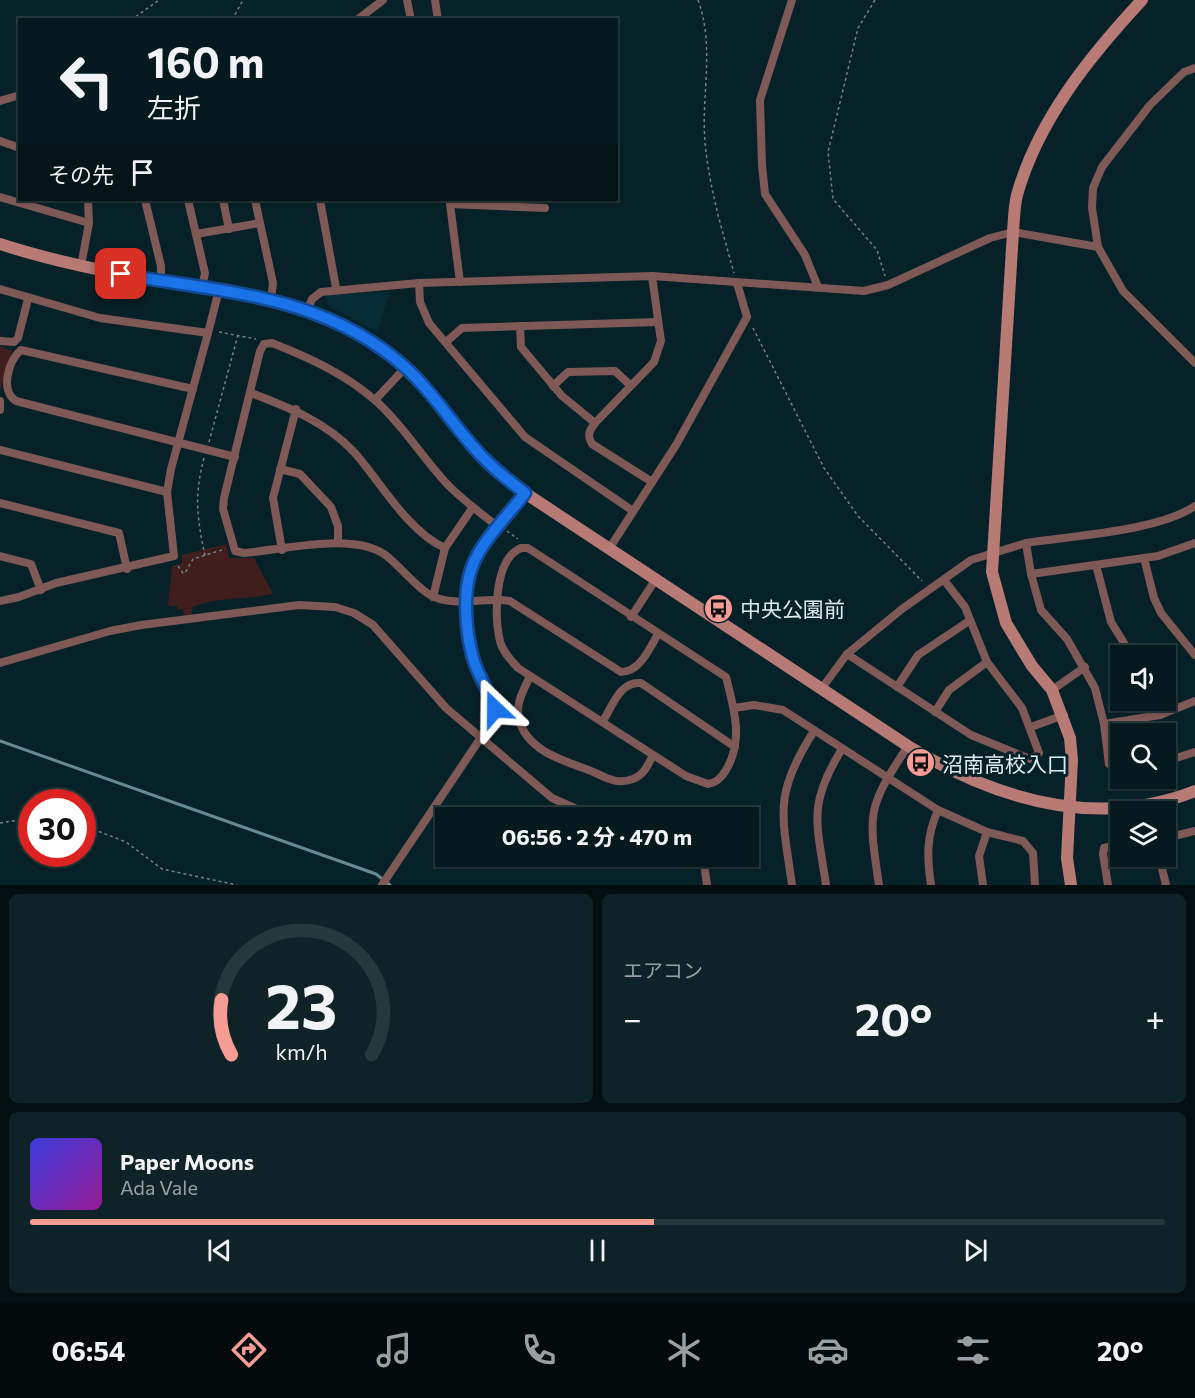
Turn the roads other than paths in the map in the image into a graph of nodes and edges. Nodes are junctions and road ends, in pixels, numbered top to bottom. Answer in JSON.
{"nodes":[{"id":1,"x":383,"y":0,"type":"edge"},
{"id":2,"x":407,"y":0,"type":"edge"},
{"id":3,"x":435,"y":0,"type":"edge"},
{"id":4,"x":792,"y":0,"type":"edge"},
{"id":5,"x":1142,"y":0,"type":"edge"},
{"id":6,"x":371,"y":4,"type":"edge"},
{"id":7,"x":359,"y":18,"type":"edge"},
{"id":8,"x":411,"y":18,"type":"edge"},
{"id":9,"x":438,"y":18,"type":"edge"},
{"id":10,"x":1195,"y":68,"type":"edge"},
{"id":11,"x":18,"y":96,"type":"edge"},
{"id":12,"x":0,"y":100,"type":"edge"},
{"id":13,"x":0,"y":141,"type":"edge"},
{"id":14,"x":18,"y":147,"type":"edge"},
{"id":15,"x":0,"y":197,"type":"edge"},
{"id":16,"x":88,"y":201,"type":"edge"},
{"id":17,"x":145,"y":201,"type":"edge"},
{"id":18,"x":188,"y":201,"type":"edge"},
{"id":19,"x":223,"y":201,"type":"edge"},
{"id":20,"x":255,"y":201,"type":"edge"},
{"id":21,"x":320,"y":201,"type":"edge"},
{"id":22,"x":449,"y":202,"type":"edge"},
{"id":23,"x":545,"y":208,"type":"dead end"},
{"id":24,"x":89,"y":223,"type":"junction"},
{"id":25,"x":260,"y":223,"type":"junction"},
{"id":26,"x":229,"y":229,"type":"junction"},
{"id":27,"x":1013,"y":232,"type":"junction"},
{"id":28,"x":196,"y":234,"type":"junction"},
{"id":29,"x":0,"y":244,"type":"edge"},
{"id":30,"x":1098,"y":247,"type":"junction"},
{"id":31,"x":81,"y":266,"type":"junction"},
{"id":32,"x":652,"y":276,"type":"junction"},
{"id":33,"x":161,"y":281,"type":"junction"},
{"id":34,"x":460,"y":282,"type":"junction"},
{"id":35,"x":419,"y":283,"type":"junction"},
{"id":36,"x":737,"y":283,"type":"junction"},
{"id":37,"x":202,"y":287,"type":"junction"},
{"id":38,"x":819,"y":287,"type":"junction"},
{"id":39,"x":336,"y":288,"type":"junction"},
{"id":40,"x":0,"y":289,"type":"edge"},
{"id":41,"x":219,"y":290,"type":"junction"},
{"id":42,"x":28,"y":299,"type":"junction"},
{"id":43,"x":272,"y":299,"type":"junction"},
{"id":44,"x":308,"y":309,"type":"junction"},
{"id":45,"x":658,"y":322,"type":"junction"},
{"id":46,"x":520,"y":326,"type":"junction"},
{"id":47,"x":208,"y":333,"type":"junction"},
{"id":48,"x":0,"y":341,"type":"edge"},
{"id":49,"x":446,"y":342,"type":"junction"},
{"id":50,"x":1195,"y":363,"type":"edge"},
{"id":51,"x":405,"y":368,"type":"junction"},
{"id":52,"x":630,"y":385,"type":"junction"},
{"id":53,"x":553,"y":386,"type":"junction"},
{"id":54,"x":193,"y":389,"type":"junction"},
{"id":55,"x":251,"y":393,"type":"junction"},
{"id":56,"x":375,"y":400,"type":"junction"},
{"id":57,"x":0,"y":401,"type":"edge"},
{"id":58,"x":296,"y":409,"type":"junction"},
{"id":59,"x":0,"y":411,"type":"edge"},
{"id":60,"x":595,"y":423,"type":"junction"},
{"id":61,"x":180,"y":442,"type":"junction"},
{"id":62,"x":0,"y":450,"type":"edge"},
{"id":63,"x":235,"y":457,"type":"junction"},
{"id":64,"x":280,"y":469,"type":"junction"},
{"id":65,"x":652,"y":482,"type":"junction"},
{"id":66,"x":167,"y":492,"type":"junction"},
{"id":67,"x":525,"y":493,"type":"junction"},
{"id":68,"x":0,"y":503,"type":"edge"},
{"id":69,"x":1195,"y":506,"type":"edge"},
{"id":70,"x":473,"y":507,"type":"junction"},
{"id":71,"x":633,"y":511,"type":"junction"},
{"id":72,"x":498,"y":527,"type":"junction"},
{"id":73,"x":338,"y":543,"type":"junction"},
{"id":74,"x":1026,"y":543,"type":"junction"},
{"id":75,"x":1195,"y":543,"type":"edge"},
{"id":76,"x":445,"y":548,"type":"junction"},
{"id":77,"x":609,"y":549,"type":"junction"},
{"id":78,"x":282,"y":550,"type":"junction"},
{"id":79,"x":992,"y":553,"type":"junction"},
{"id":80,"x":0,"y":556,"type":"edge"},
{"id":81,"x":1144,"y":558,"type":"junction"},
{"id":82,"x":1096,"y":565,"type":"junction"},
{"id":83,"x":128,"y":569,"type":"junction"},
{"id":84,"x":1031,"y":574,"type":"junction"},
{"id":85,"x":656,"y":579,"type":"junction"},
{"id":86,"x":944,"y":580,"type":"junction"},
{"id":87,"x":41,"y":590,"type":"junction"},
{"id":88,"x":433,"y":597,"type":"junction"},
{"id":89,"x":467,"y":599,"type":"junction"},
{"id":90,"x":497,"y":599,"type":"junction"},
{"id":91,"x":0,"y":601,"type":"edge"},
{"id":92,"x":632,"y":617,"type":"junction"},
{"id":93,"x":969,"y":621,"type":"junction"},
{"id":94,"x":658,"y":634,"type":"junction"},
{"id":95,"x":1125,"y":645,"type":"edge"},
{"id":96,"x":847,"y":654,"type":"junction"},
{"id":97,"x":1195,"y":655,"type":"edge"},
{"id":98,"x":987,"y":662,"type":"junction"},
{"id":99,"x":0,"y":663,"type":"edge"},
{"id":100,"x":1085,"y":667,"type":"junction"},
{"id":101,"x":530,"y":676,"type":"junction"},
{"id":102,"x":822,"y":687,"type":"junction"},
{"id":103,"x":897,"y":687,"type":"junction"},
{"id":104,"x":1052,"y":690,"type":"junction"},
{"id":105,"x":1195,"y":701,"type":"edge"},
{"id":106,"x":734,"y":708,"type":"junction"},
{"id":107,"x":1160,"y":711,"type":"edge"},
{"id":108,"x":935,"y":712,"type":"junction"},
{"id":109,"x":1161,"y":714,"type":"junction"},
{"id":110,"x":1064,"y":715,"type":"junction"},
{"id":111,"x":603,"y":721,"type":"junction"},
{"id":112,"x":1104,"y":724,"type":"junction"},
{"id":113,"x":1031,"y":727,"type":"junction"},
{"id":114,"x":814,"y":731,"type":"junction"},
{"id":115,"x":482,"y":740,"type":"junction"},
{"id":116,"x":908,"y":746,"type":"junction"},
{"id":117,"x":735,"y":747,"type":"junction"},
{"id":118,"x":842,"y":749,"type":"junction"},
{"id":119,"x":1195,"y":752,"type":"edge"},
{"id":120,"x":653,"y":755,"type":"junction"},
{"id":121,"x":1176,"y":758,"type":"edge"},
{"id":122,"x":1110,"y":765,"type":"edge"},
{"id":123,"x":886,"y":779,"type":"junction"},
{"id":124,"x":1195,"y":791,"type":"edge"},
{"id":125,"x":1068,"y":806,"type":"junction"},
{"id":126,"x":571,"y":807,"type":"edge"},
{"id":127,"x":938,"y":810,"type":"junction"},
{"id":128,"x":1195,"y":831,"type":"edge"},
{"id":129,"x":987,"y":832,"type":"junction"},
{"id":130,"x":1176,"y":836,"type":"edge"},
{"id":131,"x":1110,"y":846,"type":"edge"},
{"id":132,"x":705,"y":867,"type":"edge"},
{"id":133,"x":1162,"y":867,"type":"edge"},
{"id":134,"x":382,"y":885,"type":"edge"},
{"id":135,"x":707,"y":885,"type":"edge"},
{"id":136,"x":792,"y":885,"type":"edge"},
{"id":137,"x":826,"y":885,"type":"edge"},
{"id":138,"x":879,"y":885,"type":"edge"},
{"id":139,"x":931,"y":885,"type":"edge"},
{"id":140,"x":983,"y":885,"type":"edge"},
{"id":141,"x":1035,"y":885,"type":"edge"},
{"id":142,"x":1071,"y":885,"type":"edge"},
{"id":143,"x":1108,"y":885,"type":"edge"},
{"id":144,"x":1166,"y":885,"type":"edge"}],
"edges":[{"from":1,"to":6,"type":"street"},
{"from":2,"to":8,"type":"street"},
{"from":3,"to":9,"type":"street"},
{"from":4,"to":38,"type":"street"},
{"from":5,"to":27,"type":"street"},
{"from":6,"to":7,"type":"street"},
{"from":10,"to":30,"type":"street"},
{"from":11,"to":12,"type":"street"},
{"from":13,"to":14,"type":"street"},
{"from":15,"to":24,"type":"street"},
{"from":16,"to":24,"type":"street"},
{"from":17,"to":33,"type":"street"},
{"from":18,"to":28,"type":"street"},
{"from":19,"to":26,"type":"street"},
{"from":20,"to":25,"type":"street"},
{"from":21,"to":39,"type":"street"},
{"from":22,"to":23,"type":"street"},
{"from":22,"to":34,"type":"street"},
{"from":24,"to":31,"type":"street"},
{"from":25,"to":26,"type":"street"},
{"from":25,"to":43,"type":"street"},
{"from":26,"to":28,"type":"street"},
{"from":27,"to":30,"type":"street"},
{"from":27,"to":38,"type":"street"},
{"from":27,"to":79,"type":"street"},
{"from":28,"to":37,"type":"street"},
{"from":29,"to":31,"type":"street"},
{"from":30,"to":50,"type":"street"},
{"from":31,"to":33,"type":"street"},
{"from":32,"to":34,"type":"street"},
{"from":32,"to":36,"type":"street"},
{"from":32,"to":45,"type":"street"},
{"from":33,"to":37,"type":"street"},
{"from":34,"to":35,"type":"street"},
{"from":35,"to":39,"type":"street"},
{"from":35,"to":49,"type":"street"},
{"from":36,"to":38,"type":"street"},
{"from":36,"to":65,"type":"street"},
{"from":37,"to":41,"type":"street"},
{"from":39,"to":44,"type":"street"},
{"from":40,"to":42,"type":"street"},
{"from":41,"to":43,"type":"street"},
{"from":41,"to":47,"type":"street"},
{"from":42,"to":47,"type":"street"},
{"from":42,"to":48,"type":"street"},
{"from":43,"to":44,"type":"street"},
{"from":44,"to":51,"type":"street"},
{"from":45,"to":46,"type":"street"},
{"from":45,"to":52,"type":"street"},
{"from":46,"to":49,"type":"street"},
{"from":46,"to":53,"type":"street"},
{"from":47,"to":54,"type":"street"},
{"from":49,"to":71,"type":"street"},
{"from":51,"to":56,"type":"street"},
{"from":51,"to":67,"type":"street"},
{"from":52,"to":53,"type":"street"},
{"from":52,"to":60,"type":"street"},
{"from":53,"to":60,"type":"street"},
{"from":54,"to":61,"type":"street"},
{"from":54,"to":61,"type":"street"},
{"from":55,"to":56,"type":"street"},
{"from":55,"to":58,"type":"street"},
{"from":55,"to":63,"type":"street"},
{"from":56,"to":70,"type":"street"},
{"from":57,"to":59,"type":"street"},
{"from":58,"to":64,"type":"street"},
{"from":58,"to":76,"type":"street"},
{"from":60,"to":65,"type":"street"},
{"from":61,"to":63,"type":"street"},
{"from":61,"to":66,"type":"street"},
{"from":62,"to":66,"type":"street"},
{"from":63,"to":78,"type":"street"},
{"from":64,"to":73,"type":"street"},
{"from":64,"to":78,"type":"street"},
{"from":65,"to":71,"type":"street"},
{"from":66,"to":83,"type":"street"},
{"from":67,"to":72,"type":"street"},
{"from":67,"to":77,"type":"street"},
{"from":68,"to":83,"type":"street"},
{"from":69,"to":74,"type":"street"},
{"from":70,"to":72,"type":"street"},
{"from":70,"to":76,"type":"street"},
{"from":71,"to":77,"type":"street"},
{"from":72,"to":89,"type":"street"},
{"from":73,"to":78,"type":"street"},
{"from":73,"to":88,"type":"street"},
{"from":74,"to":79,"type":"street"},
{"from":74,"to":84,"type":"street"},
{"from":75,"to":81,"type":"street"},
{"from":76,"to":88,"type":"street"},
{"from":77,"to":85,"type":"street"},
{"from":79,"to":86,"type":"street"},
{"from":79,"to":104,"type":"street"},
{"from":80,"to":87,"type":"street"},
{"from":81,"to":82,"type":"street"},
{"from":81,"to":97,"type":"street"},
{"from":82,"to":84,"type":"street"},
{"from":82,"to":95,"type":"street"},
{"from":83,"to":87,"type":"street"},
{"from":84,"to":100,"type":"street"},
{"from":85,"to":92,"type":"street"},
{"from":85,"to":102,"type":"street"},
{"from":86,"to":93,"type":"street"},
{"from":86,"to":96,"type":"street"},
{"from":87,"to":91,"type":"street"},
{"from":88,"to":89,"type":"street"},
{"from":89,"to":90,"type":"street"},
{"from":89,"to":115,"type":"street"},
{"from":90,"to":92,"type":"street"},
{"from":90,"to":94,"type":"street"},
{"from":90,"to":101,"type":"street"},
{"from":92,"to":94,"type":"street"},
{"from":93,"to":98,"type":"street"},
{"from":93,"to":103,"type":"street"},
{"from":94,"to":106,"type":"street"},
{"from":96,"to":102,"type":"street"},
{"from":96,"to":103,"type":"street"},
{"from":98,"to":108,"type":"street"},
{"from":98,"to":113,"type":"street"},
{"from":99,"to":115,"type":"street"},
{"from":100,"to":104,"type":"street"},
{"from":100,"to":112,"type":"street"},
{"from":101,"to":111,"type":"street"},
{"from":101,"to":120,"type":"street"},
{"from":102,"to":116,"type":"street"},
{"from":103,"to":108,"type":"street"},
{"from":104,"to":110,"type":"street"},
{"from":105,"to":109,"type":"street"},
{"from":106,"to":114,"type":"street"},
{"from":106,"to":117,"type":"street"},
{"from":107,"to":109,"type":"street"},
{"from":108,"to":113,"type":"street"},
{"from":109,"to":112,"type":"street"},
{"from":110,"to":113,"type":"street"},
{"from":110,"to":125,"type":"street"},
{"from":111,"to":117,"type":"street"},
{"from":111,"to":120,"type":"street"},
{"from":112,"to":122,"type":"street"},
{"from":114,"to":118,"type":"street"},
{"from":114,"to":136,"type":"street"},
{"from":115,"to":126,"type":"street"},
{"from":115,"to":134,"type":"street"},
{"from":116,"to":123,"type":"street"},
{"from":116,"to":125,"type":"street"},
{"from":117,"to":120,"type":"street"},
{"from":118,"to":123,"type":"street"},
{"from":118,"to":137,"type":"street"},
{"from":119,"to":121,"type":"street"},
{"from":123,"to":127,"type":"street"},
{"from":123,"to":138,"type":"street"},
{"from":124,"to":125,"type":"street"},
{"from":125,"to":142,"type":"street"},
{"from":127,"to":129,"type":"street"},
{"from":127,"to":139,"type":"street"},
{"from":128,"to":130,"type":"street"},
{"from":129,"to":140,"type":"street"},
{"from":129,"to":141,"type":"street"},
{"from":131,"to":143,"type":"street"},
{"from":132,"to":135,"type":"street"},
{"from":133,"to":144,"type":"street"}]}
